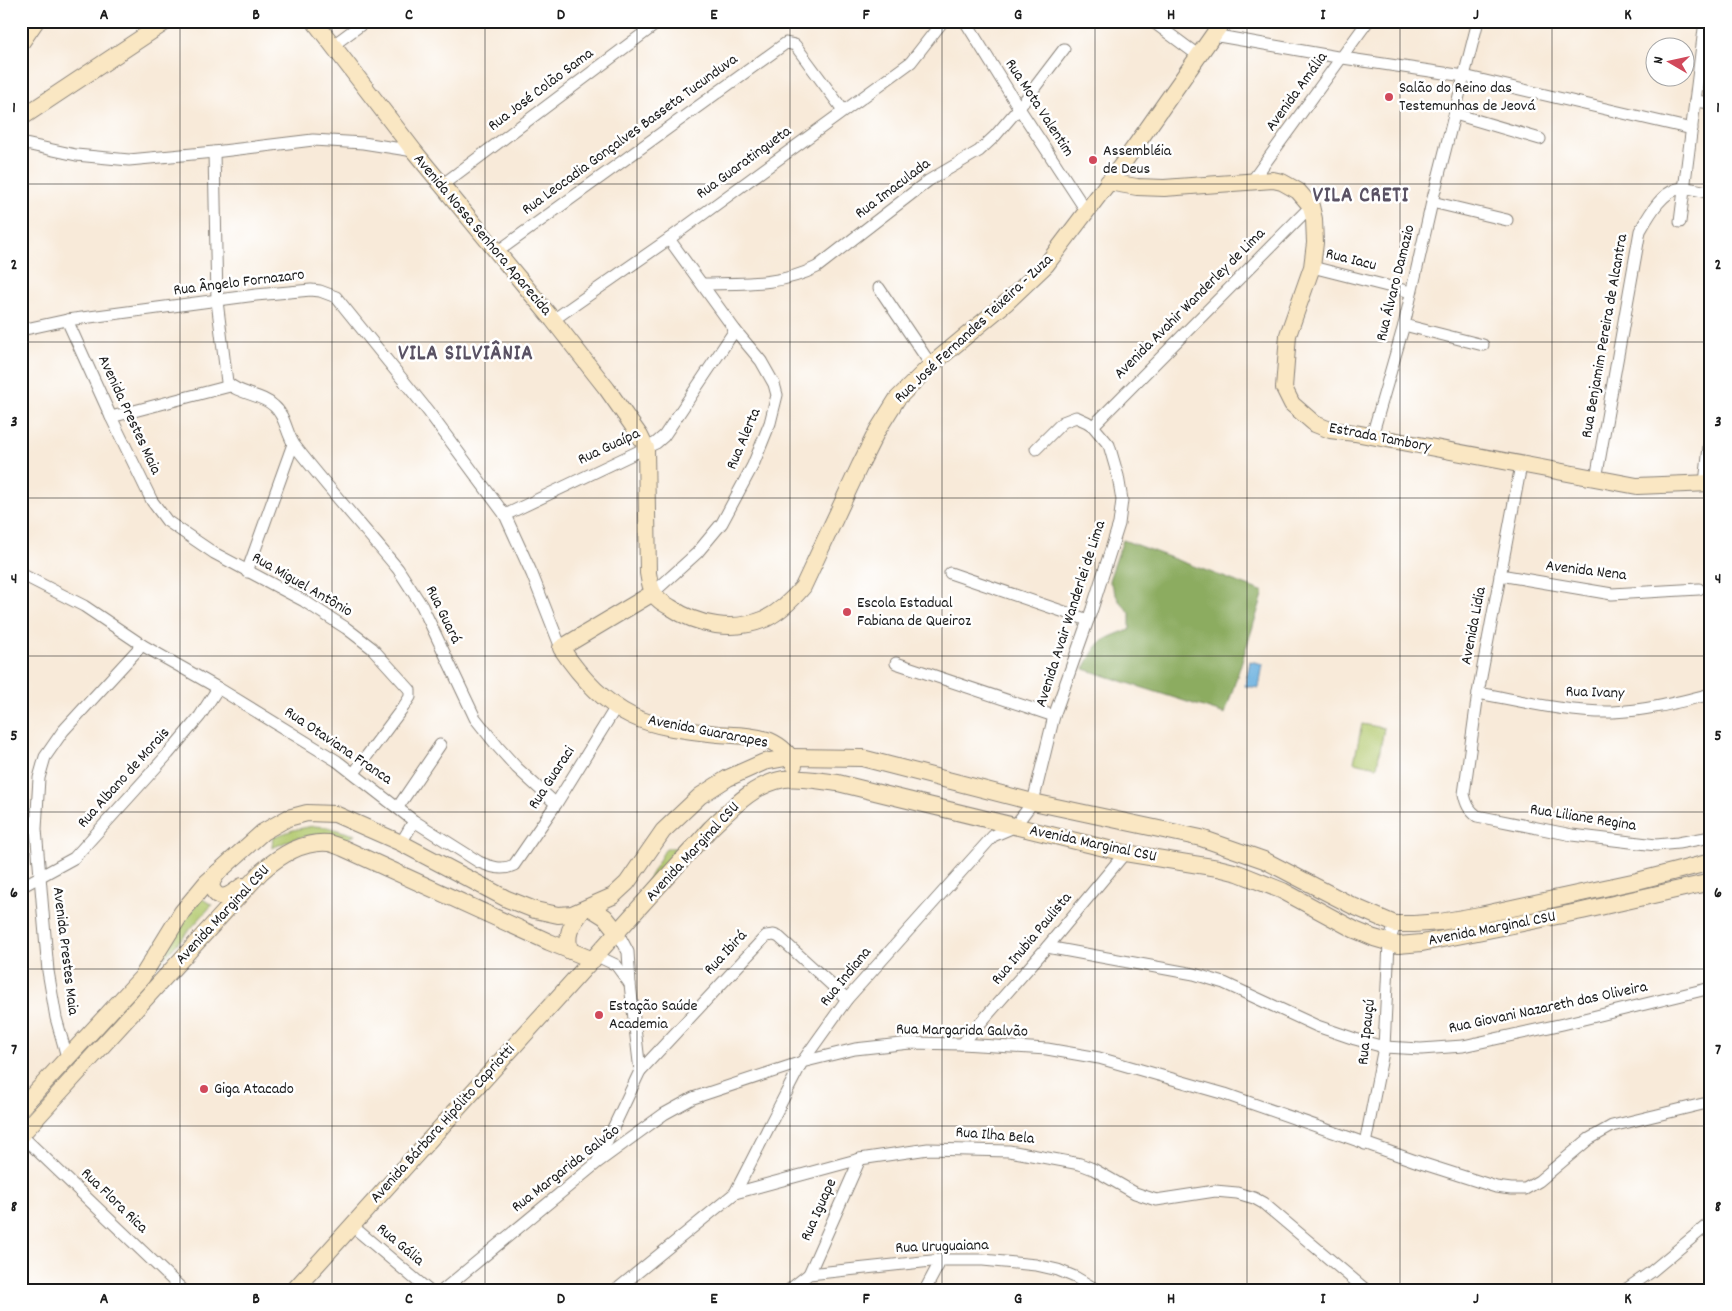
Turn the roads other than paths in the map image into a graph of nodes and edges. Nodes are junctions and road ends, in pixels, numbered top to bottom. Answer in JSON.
{"nodes":[{"id":1,"x":36,"y":21,"type":"edge"},
{"id":2,"x":166,"y":21,"type":"edge"},
{"id":3,"x":314,"y":21,"type":"edge"},
{"id":4,"x":366,"y":21,"type":"edge"},
{"id":5,"x":660,"y":21,"type":"edge"},
{"id":6,"x":943,"y":21,"type":"edge"},
{"id":7,"x":965,"y":21,"type":"edge"},
{"id":8,"x":1152,"y":21,"type":"edge"},
{"id":9,"x":1223,"y":21,"type":"edge"},
{"id":10,"x":1368,"y":21,"type":"edge"},
{"id":11,"x":1478,"y":21,"type":"edge"},
{"id":12,"x":1705,"y":21,"type":"edge"},
{"id":13,"x":1213,"y":36,"type":"junction"},
{"id":14,"x":21,"y":43,"type":"edge"},
{"id":15,"x":332,"y":46,"type":"junction"},
{"id":16,"x":1064,"y":49,"type":"dead end"},
{"id":17,"x":1199,"y":56,"type":"junction"},
{"id":18,"x":1342,"y":58,"type":"junction"},
{"id":19,"x":1464,"y":76,"type":"junction"},
{"id":20,"x":1695,"y":101,"type":"junction"},
{"id":21,"x":1711,"y":104,"type":"edge"},
{"id":22,"x":1019,"y":108,"type":"junction"},
{"id":23,"x":843,"y":110,"type":"junction"},
{"id":24,"x":1455,"y":114,"type":"junction"},
{"id":25,"x":21,"y":118,"type":"edge"},
{"id":26,"x":1692,"y":129,"type":"junction"},
{"id":27,"x":1540,"y":139,"type":"dead end"},
{"id":28,"x":21,"y":144,"type":"edge"},
{"id":29,"x":414,"y":151,"type":"junction"},
{"id":30,"x":214,"y":152,"type":"junction"},
{"id":31,"x":1252,"y":181,"type":"junction"},
{"id":32,"x":1108,"y":182,"type":"junction"},
{"id":33,"x":442,"y":185,"type":"junction"},
{"id":34,"x":1684,"y":188,"type":"junction"},
{"id":35,"x":1711,"y":193,"type":"edge"},
{"id":36,"x":1432,"y":202,"type":"junction"},
{"id":37,"x":1311,"y":206,"type":"junction"},
{"id":38,"x":1087,"y":212,"type":"junction"},
{"id":39,"x":1507,"y":220,"type":"dead end"},
{"id":40,"x":1680,"y":222,"type":"dead end"},
{"id":41,"x":669,"y":239,"type":"junction"},
{"id":42,"x":497,"y":252,"type":"junction"},
{"id":43,"x":1312,"y":268,"type":"junction"},
{"id":44,"x":702,"y":284,"type":"junction"},
{"id":45,"x":879,"y":288,"type":"dead end"},
{"id":46,"x":1411,"y":292,"type":"junction"},
{"id":47,"x":217,"y":301,"type":"junction"},
{"id":48,"x":67,"y":320,"type":"junction"},
{"id":49,"x":553,"y":320,"type":"junction"},
{"id":50,"x":1404,"y":325,"type":"junction"},
{"id":51,"x":21,"y":330,"type":"edge"},
{"id":52,"x":735,"y":330,"type":"junction"},
{"id":53,"x":1483,"y":345,"type":"dead end"},
{"id":54,"x":931,"y":365,"type":"junction"},
{"id":55,"x":228,"y":383,"type":"junction"},
{"id":56,"x":111,"y":417,"type":"junction"},
{"id":57,"x":1093,"y":426,"type":"junction"},
{"id":58,"x":1711,"y":429,"type":"edge"},
{"id":59,"x":1372,"y":436,"type":"junction"},
{"id":60,"x":293,"y":444,"type":"junction"},
{"id":61,"x":646,"y":448,"type":"junction"},
{"id":62,"x":1036,"y":449,"type":"dead end"},
{"id":63,"x":1521,"y":465,"type":"junction"},
{"id":64,"x":1596,"y":480,"type":"junction"},
{"id":65,"x":1708,"y":483,"type":"edge"},
{"id":66,"x":505,"y":515,"type":"junction"},
{"id":67,"x":167,"y":521,"type":"joint"},
{"id":68,"x":247,"y":572,"type":"junction"},
{"id":69,"x":950,"y":573,"type":"dead end"},
{"id":70,"x":21,"y":574,"type":"edge"},
{"id":71,"x":1500,"y":575,"type":"junction"},
{"id":72,"x":1699,"y":589,"type":"dead end"},
{"id":73,"x":653,"y":593,"type":"junction"},
{"id":74,"x":1088,"y":620,"type":"junction"},
{"id":75,"x":142,"y":644,"type":"junction"},
{"id":76,"x":561,"y":648,"type":"junction"},
{"id":77,"x":896,"y":663,"type":"dead end"},
{"id":78,"x":218,"y":688,"type":"junction"},
{"id":79,"x":1478,"y":693,"type":"junction"},
{"id":80,"x":1711,"y":694,"type":"edge"},
{"id":81,"x":616,"y":708,"type":"junction"},
{"id":82,"x":1054,"y":716,"type":"junction"},
{"id":83,"x":440,"y":745,"type":"dead end"},
{"id":84,"x":791,"y":757,"type":"junction"},
{"id":85,"x":354,"y":773,"type":"junction"},
{"id":86,"x":801,"y":779,"type":"junction"},
{"id":87,"x":1464,"y":794,"type":"joint"},
{"id":88,"x":556,"y":804,"type":"junction"},
{"id":89,"x":398,"y":807,"type":"junction"},
{"id":90,"x":1023,"y":815,"type":"junction"},
{"id":91,"x":414,"y":820,"type":"junction"},
{"id":92,"x":1711,"y":837,"type":"edge"},
{"id":93,"x":401,"y":843,"type":"junction"},
{"id":94,"x":1125,"y":853,"type":"junction"},
{"id":95,"x":1711,"y":862,"type":"edge"},
{"id":96,"x":514,"y":865,"type":"joint"},
{"id":97,"x":218,"y":872,"type":"junction"},
{"id":98,"x":261,"y":872,"type":"junction"},
{"id":99,"x":40,"y":875,"type":"junction"},
{"id":100,"x":1711,"y":882,"type":"edge"},
{"id":101,"x":21,"y":887,"type":"edge"},
{"id":102,"x":586,"y":909,"type":"junction"},
{"id":103,"x":1395,"y":924,"type":"junction"},
{"id":104,"x":618,"y":933,"type":"junction"},
{"id":105,"x":1389,"y":943,"type":"junction"},
{"id":106,"x":1047,"y":947,"type":"junction"},
{"id":107,"x":570,"y":951,"type":"junction"},
{"id":108,"x":595,"y":958,"type":"junction"},
{"id":109,"x":630,"y":984,"type":"junction"},
{"id":110,"x":1711,"y":988,"type":"edge"},
{"id":111,"x":847,"y":999,"type":"junction"},
{"id":112,"x":962,"y":1044,"type":"junction"},
{"id":113,"x":1384,"y":1047,"type":"junction"},
{"id":114,"x":67,"y":1057,"type":"junction"},
{"id":115,"x":802,"y":1062,"type":"junction"},
{"id":116,"x":640,"y":1071,"type":"junction"},
{"id":117,"x":1711,"y":1102,"type":"edge"},
{"id":118,"x":21,"y":1108,"type":"edge"},
{"id":119,"x":21,"y":1135,"type":"edge"},
{"id":120,"x":1365,"y":1144,"type":"junction"},
{"id":121,"x":860,"y":1159,"type":"junction"},
{"id":122,"x":598,"y":1162,"type":"junction"},
{"id":123,"x":735,"y":1192,"type":"junction"},
{"id":124,"x":1711,"y":1222,"type":"edge"},
{"id":125,"x":351,"y":1224,"type":"junction"},
{"id":126,"x":941,"y":1260,"type":"junction"},
{"id":127,"x":809,"y":1274,"type":"junction"},
{"id":128,"x":183,"y":1290,"type":"edge"},
{"id":129,"x":294,"y":1290,"type":"edge"},
{"id":130,"x":428,"y":1290,"type":"edge"},
{"id":131,"x":443,"y":1290,"type":"edge"},
{"id":132,"x":616,"y":1290,"type":"edge"},
{"id":133,"x":790,"y":1290,"type":"edge"},
{"id":134,"x":925,"y":1290,"type":"edge"},
{"id":135,"x":1097,"y":1290,"type":"edge"},
{"id":136,"x":1366,"y":1290,"type":"edge"},
{"id":137,"x":1625,"y":1290,"type":"edge"}],
"edges":[{"from":1,"to":14,"type":"main road"},
{"from":2,"to":25,"type":"main road"},
{"from":3,"to":15,"type":"main road"},
{"from":4,"to":15,"type":"street"},
{"from":5,"to":33,"type":"street","name":"Rua José Colão Sama"},
{"from":6,"to":23,"type":"street","name":"Rua Guaratingueta"},
{"from":7,"to":22,"type":"street","name":"Rua Mota Valentim"},
{"from":8,"to":17,"type":"street"},
{"from":9,"to":13,"type":"main road","name":"Rua José Fernandes Teixeira - Zuza"},
{"from":10,"to":18,"type":"street","name":"Avenida Amália"},
{"from":11,"to":19,"type":"street","name":"Rua Álvaro Damazio"},
{"from":12,"to":20,"type":"street"},
{"from":13,"to":17,"type":"main road","name":"Rua José Fernandes Teixeira - Zuza"},
{"from":13,"to":18,"type":"street"},
{"from":15,"to":29,"type":"main road"},
{"from":16,"to":22,"type":"street","name":"Rua Imaculada"},
{"from":17,"to":32,"type":"main road","name":"Rua José Fernandes Teixeira - Zuza"},
{"from":18,"to":19,"type":"street"},
{"from":18,"to":31,"type":"street","name":"Avenida Amália"},
{"from":19,"to":24,"type":"street","name":"Rua Álvaro Damazio"},
{"from":19,"to":26,"type":"street"},
{"from":20,"to":21,"type":"street"},
{"from":20,"to":26,"type":"street"},
{"from":22,"to":38,"type":"street","name":"Rua Mota Valentim"},
{"from":22,"to":44,"type":"street","name":"Rua Imaculada"},
{"from":23,"to":41,"type":"street","name":"Rua Guaratingueta"},
{"from":23,"to":42,"type":"street","name":"Rua Leocadia Gonçalves Basseta Tucunduva"},
{"from":24,"to":27,"type":"street"},
{"from":24,"to":36,"type":"street","name":"Rua Álvaro Damazio"},
{"from":26,"to":34,"type":"street"},
{"from":28,"to":30,"type":"street","name":"Avenida Nossa Senhora Aparecida"},
{"from":29,"to":30,"type":"street","name":"Avenida Nossa Senhora Aparecida"},
{"from":29,"to":33,"type":"main road","name":"Avenida Nossa Senhora Aparecida"},
{"from":30,"to":47,"type":"street"},
{"from":31,"to":32,"type":"main road"},
{"from":31,"to":37,"type":"main road"},
{"from":32,"to":38,"type":"main road","name":"Rua José Fernandes Teixeira - Zuza"},
{"from":33,"to":42,"type":"main road","name":"Avenida Nossa Senhora Aparecida"},
{"from":34,"to":35,"type":"street"},
{"from":34,"to":40,"type":"street"},
{"from":34,"to":64,"type":"street","name":"Rua Benjamim Pereira de Alcantra"},
{"from":36,"to":39,"type":"street"},
{"from":36,"to":46,"type":"street","name":"Rua Álvaro Damazio"},
{"from":37,"to":43,"type":"main road","name":"Estrada Tambory"},
{"from":37,"to":57,"type":"street","name":"Avenida Avahir Wanderley de Lima"},
{"from":38,"to":54,"type":"main road","name":"Rua José Fernandes Teixeira - Zuza"},
{"from":41,"to":44,"type":"street","name":"Rua Alerta"},
{"from":41,"to":49,"type":"street","name":"Rua Guaratingueta"},
{"from":42,"to":49,"type":"main road","name":"Avenida Nossa Senhora Aparecida"},
{"from":43,"to":46,"type":"street","name":"Rua Iacu"},
{"from":43,"to":59,"type":"main road","name":"Estrada Tambory"},
{"from":44,"to":52,"type":"street","name":"Rua Alerta"},
{"from":45,"to":54,"type":"street"},
{"from":46,"to":50,"type":"street","name":"Rua Álvaro Damazio"},
{"from":47,"to":48,"type":"street","name":"Rua Ângelo Fornazaro"},
{"from":47,"to":55,"type":"street"},
{"from":47,"to":66,"type":"street","name":"Rua Ângelo Fornazaro"},
{"from":48,"to":51,"type":"street","name":"Rua Ângelo Fornazaro"},
{"from":48,"to":56,"type":"street","name":"Avenida Prestes Maia"},
{"from":49,"to":61,"type":"main road","name":"Avenida Nossa Senhora Aparecida"},
{"from":50,"to":53,"type":"street"},
{"from":50,"to":59,"type":"street","name":"Rua Álvaro Damazio"},
{"from":52,"to":61,"type":"street","name":"Rua Guaípa"},
{"from":52,"to":73,"type":"street","name":"Rua Alerta"},
{"from":54,"to":73,"type":"main road","name":"Rua José Fernandes Teixeira - Zuza"},
{"from":55,"to":56,"type":"street"},
{"from":55,"to":60,"type":"street","name":"Rua Guará"},
{"from":56,"to":67,"type":"street","name":"Avenida Prestes Maia"},
{"from":57,"to":62,"type":"street"},
{"from":57,"to":74,"type":"street","name":"Avenida Avair Wanderlei de Lima"},
{"from":58,"to":65,"type":"street"},
{"from":59,"to":63,"type":"main road","name":"Estrada Tambory"},
{"from":60,"to":68,"type":"street"},
{"from":60,"to":88,"type":"street","name":"Rua Guará"},
{"from":61,"to":66,"type":"street","name":"Rua Guaípa"},
{"from":61,"to":73,"type":"main road","name":"Avenida Nossa Senhora Aparecida"},
{"from":63,"to":64,"type":"main road","name":"Estrada Tambory"},
{"from":63,"to":71,"type":"street","name":"Avenida Lidia"},
{"from":64,"to":65,"type":"main road","name":"Estrada Tambory"},
{"from":66,"to":76,"type":"street","name":"Avenida Guararapes"},
{"from":67,"to":68,"type":"street","name":"Rua Miguel Antônio"},
{"from":68,"to":85,"type":"street","name":"Rua Miguel Antônio"},
{"from":69,"to":74,"type":"street"},
{"from":70,"to":75,"type":"street","name":"Rua Otaviana Franca"},
{"from":71,"to":72,"type":"street","name":"Avenida Nena"},
{"from":71,"to":79,"type":"street","name":"Avenida Lidia"},
{"from":73,"to":76,"type":"main road"},
{"from":74,"to":82,"type":"street","name":"Avenida Avair Wanderlei de Lima"},
{"from":75,"to":78,"type":"street","name":"Rua Otaviana Franca"},
{"from":75,"to":99,"type":"street","name":"Avenida Prestes Maia"},
{"from":76,"to":81,"type":"main road","name":"Avenida Guararapes"},
{"from":77,"to":82,"type":"street"},
{"from":78,"to":85,"type":"street","name":"Rua Otaviana Franca"},
{"from":78,"to":99,"type":"street","name":"Rua Albano de Morais"},
{"from":79,"to":80,"type":"street","name":"Rua Ivany"},
{"from":79,"to":87,"type":"street","name":"Avenida Lidia"},
{"from":81,"to":84,"type":"main road","name":"Avenida Guararapes"},
{"from":81,"to":88,"type":"street","name":"Rua Guaraci"},
{"from":82,"to":90,"type":"street","name":"Avenida Avair Wanderlei de Lima"},
{"from":83,"to":89,"type":"street"},
{"from":84,"to":86,"type":"main road","name":"Avenida Guararapes"},
{"from":84,"to":90,"type":"main road","name":"Avenida Marginal CSU"},
{"from":84,"to":102,"type":"main road","name":"Avenida Marginal CSU"},
{"from":85,"to":89,"type":"street","name":"Rua Otaviana Franca"},
{"from":86,"to":90,"type":"main road","name":"Avenida Marginal CSU"},
{"from":86,"to":104,"type":"main road","name":"Avenida Marginal CSU"},
{"from":87,"to":92,"type":"street","name":"Rua Liliane Regina"},
{"from":88,"to":96,"type":"street","name":"Rua Guaraci"},
{"from":89,"to":91,"type":"street","name":"Rua Otaviana Franca"},
{"from":90,"to":94,"type":"main road","name":"Avenida Marginal CSU"},
{"from":90,"to":103,"type":"main road","name":"Avenida Marginal CSU"},
{"from":90,"to":111,"type":"street","name":"Rua Indiana"},
{"from":91,"to":93,"type":"street"},
{"from":91,"to":96,"type":"street","name":"Rua Otaviana Franca"},
{"from":93,"to":97,"type":"main road","name":"Avenida Marginal CSU"},
{"from":93,"to":102,"type":"main road","name":"Avenida Marginal CSU"},
{"from":94,"to":105,"type":"main road","name":"Avenida Marginal CSU"},
{"from":94,"to":106,"type":"street","name":"Rua Inubia Paulista"},
{"from":95,"to":103,"type":"main road","name":"Avenida Marginal CSU"},
{"from":97,"to":98,"type":"main road"},
{"from":97,"to":114,"type":"main road","name":"Avenida Marginal CSU"},
{"from":98,"to":107,"type":"main road","name":"Avenida Marginal CSU"},
{"from":98,"to":119,"type":"main road","name":"Avenida Marginal CSU"},
{"from":99,"to":101,"type":"street","name":"Rua Albano de Morais"},
{"from":99,"to":114,"type":"street","name":"Avenida Prestes Maia"},
{"from":100,"to":105,"type":"main road","name":"Avenida Marginal CSU"},
{"from":102,"to":104,"type":"main road"},
{"from":102,"to":107,"type":"main road"},
{"from":103,"to":105,"type":"street","name":"Rua Ipauçú"},
{"from":104,"to":108,"type":"main road","name":"Avenida Marginal CSU"},
{"from":104,"to":109,"type":"street"},
{"from":105,"to":113,"type":"street","name":"Rua Ipauçú"},
{"from":106,"to":112,"type":"street","name":"Rua Inubia Paulista"},
{"from":106,"to":113,"type":"street","name":"Rua Giovani Nazareth das Oliveira"},
{"from":107,"to":108,"type":"main road","name":"Avenida Marginal CSU"},
{"from":108,"to":109,"type":"street"},
{"from":108,"to":125,"type":"main road","name":"Avenida Bárbara Hipólito Capriotti"},
{"from":109,"to":116,"type":"street"},
{"from":110,"to":113,"type":"street","name":"Rua Giovani Nazareth das Oliveira"},
{"from":111,"to":115,"type":"street","name":"Rua Indiana"},
{"from":111,"to":116,"type":"street","name":"Rua Ibirá"},
{"from":112,"to":115,"type":"street","name":"Rua Margarida Galvão"},
{"from":112,"to":120,"type":"street","name":"Rua Margarida Galvão"},
{"from":113,"to":120,"type":"street","name":"Rua Ipauçú"},
{"from":114,"to":118,"type":"main road","name":"Avenida Marginal CSU"},
{"from":115,"to":122,"type":"street","name":"Rua Margarida Galvão"},
{"from":115,"to":123,"type":"street","name":"Rua Indiana"},
{"from":116,"to":122,"type":"street"},
{"from":117,"to":120,"type":"street","name":"Rua Margarida Galvão"},
{"from":119,"to":128,"type":"street","name":"Rua Flora Rica"},
{"from":121,"to":123,"type":"street","name":"Rua Ilha Bela"},
{"from":121,"to":127,"type":"street","name":"Rua Iguape"},
{"from":121,"to":136,"type":"street","name":"Rua Ilha Bela"},
{"from":122,"to":131,"type":"street","name":"Rua Margarida Galvão"},
{"from":123,"to":132,"type":"street","name":"Rua Ilha Bela"},
{"from":124,"to":137,"type":"street"},
{"from":125,"to":129,"type":"main road","name":"Avenida Bárbara Hipólito Capriotti"},
{"from":125,"to":130,"type":"street","name":"Rua Gália"},
{"from":126,"to":127,"type":"street","name":"Rua Uruguaiana"},
{"from":126,"to":134,"type":"street"},
{"from":126,"to":135,"type":"street","name":"Rua Uruguaiana"},
{"from":127,"to":133,"type":"street"}]}
